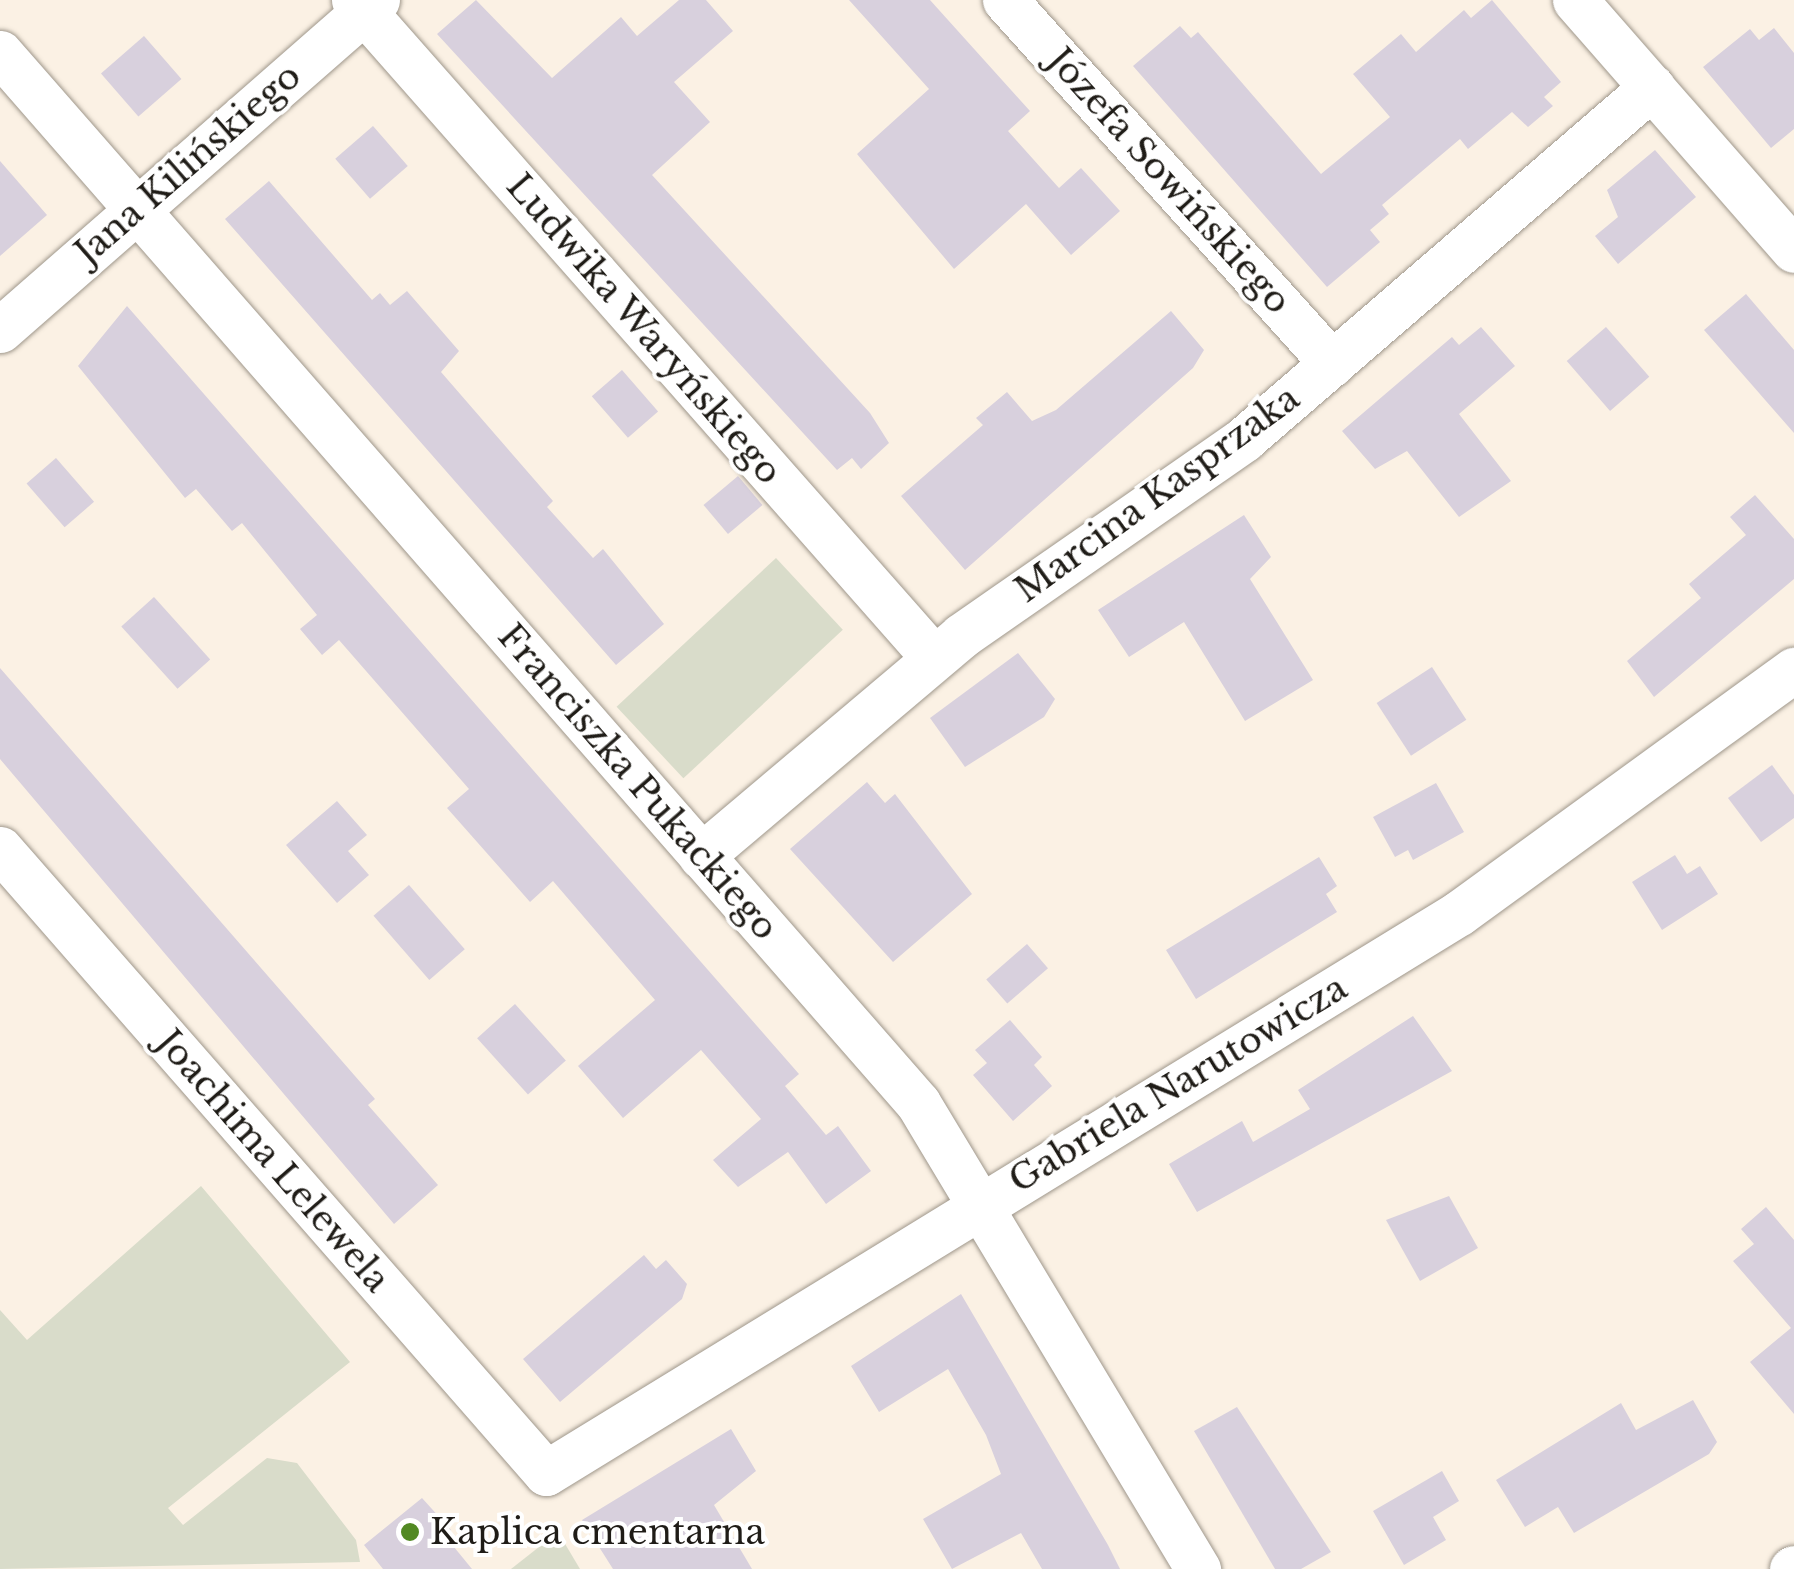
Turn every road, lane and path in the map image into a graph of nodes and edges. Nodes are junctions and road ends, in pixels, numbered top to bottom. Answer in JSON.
{"nodes":[{"id":1,"x":1005,"y":0,"type":"edge"},
{"id":2,"x":1575,"y":0,"type":"edge"},
{"id":3,"x":365,"y":4,"type":"edge"},
{"id":4,"x":0,"y":53,"type":"edge"},
{"id":5,"x":1652,"y":87,"type":"junction"},
{"id":6,"x":138,"y":208,"type":"junction"},
{"id":7,"x":1794,"y":250,"type":"edge"},
{"id":8,"x":0,"y":330,"type":"edge"},
{"id":9,"x":1332,"y":363,"type":"junction"},
{"id":10,"x":934,"y":658,"type":"junction"},
{"id":11,"x":1794,"y":670,"type":"edge"},
{"id":12,"x":0,"y":849,"type":"edge"},
{"id":13,"x":702,"y":856,"type":"junction"},
{"id":14,"x":981,"y":1204,"type":"junction"},
{"id":15,"x":546,"y":1474,"type":"joint"},
{"id":16,"x":1198,"y":1569,"type":"edge"}],
"edges":[{"from":1,"to":9,"type":"street","name":"Józefa Sowińskiego"},
{"from":2,"to":5,"type":"street"},
{"from":3,"to":6,"type":"street","name":"Jana Kilińskiego"},
{"from":3,"to":10,"type":"street","name":"Ludwika Waryńskiego"},
{"from":4,"to":6,"type":"street","name":"Franciszka Pukackiego"},
{"from":5,"to":7,"type":"street"},
{"from":5,"to":9,"type":"street","name":"Marcina Kasprzaka"},
{"from":6,"to":8,"type":"street","name":"Jana Kilińskiego"},
{"from":6,"to":13,"type":"street","name":"Franciszka Pukackiego"},
{"from":9,"to":10,"type":"street","name":"Marcina Kasprzaka"},
{"from":10,"to":13,"type":"street","name":"Marcina Kasprzaka"},
{"from":11,"to":14,"type":"street","name":"Gabriela Narutowicza"},
{"from":12,"to":15,"type":"street","name":"Joachima Lelewela"},
{"from":13,"to":14,"type":"street","name":"Franciszka Pukackiego"},
{"from":14,"to":15,"type":"street","name":"Gabriela Narutowicza"},
{"from":14,"to":16,"type":"street","name":"Franciszka Pukackiego"}]}
